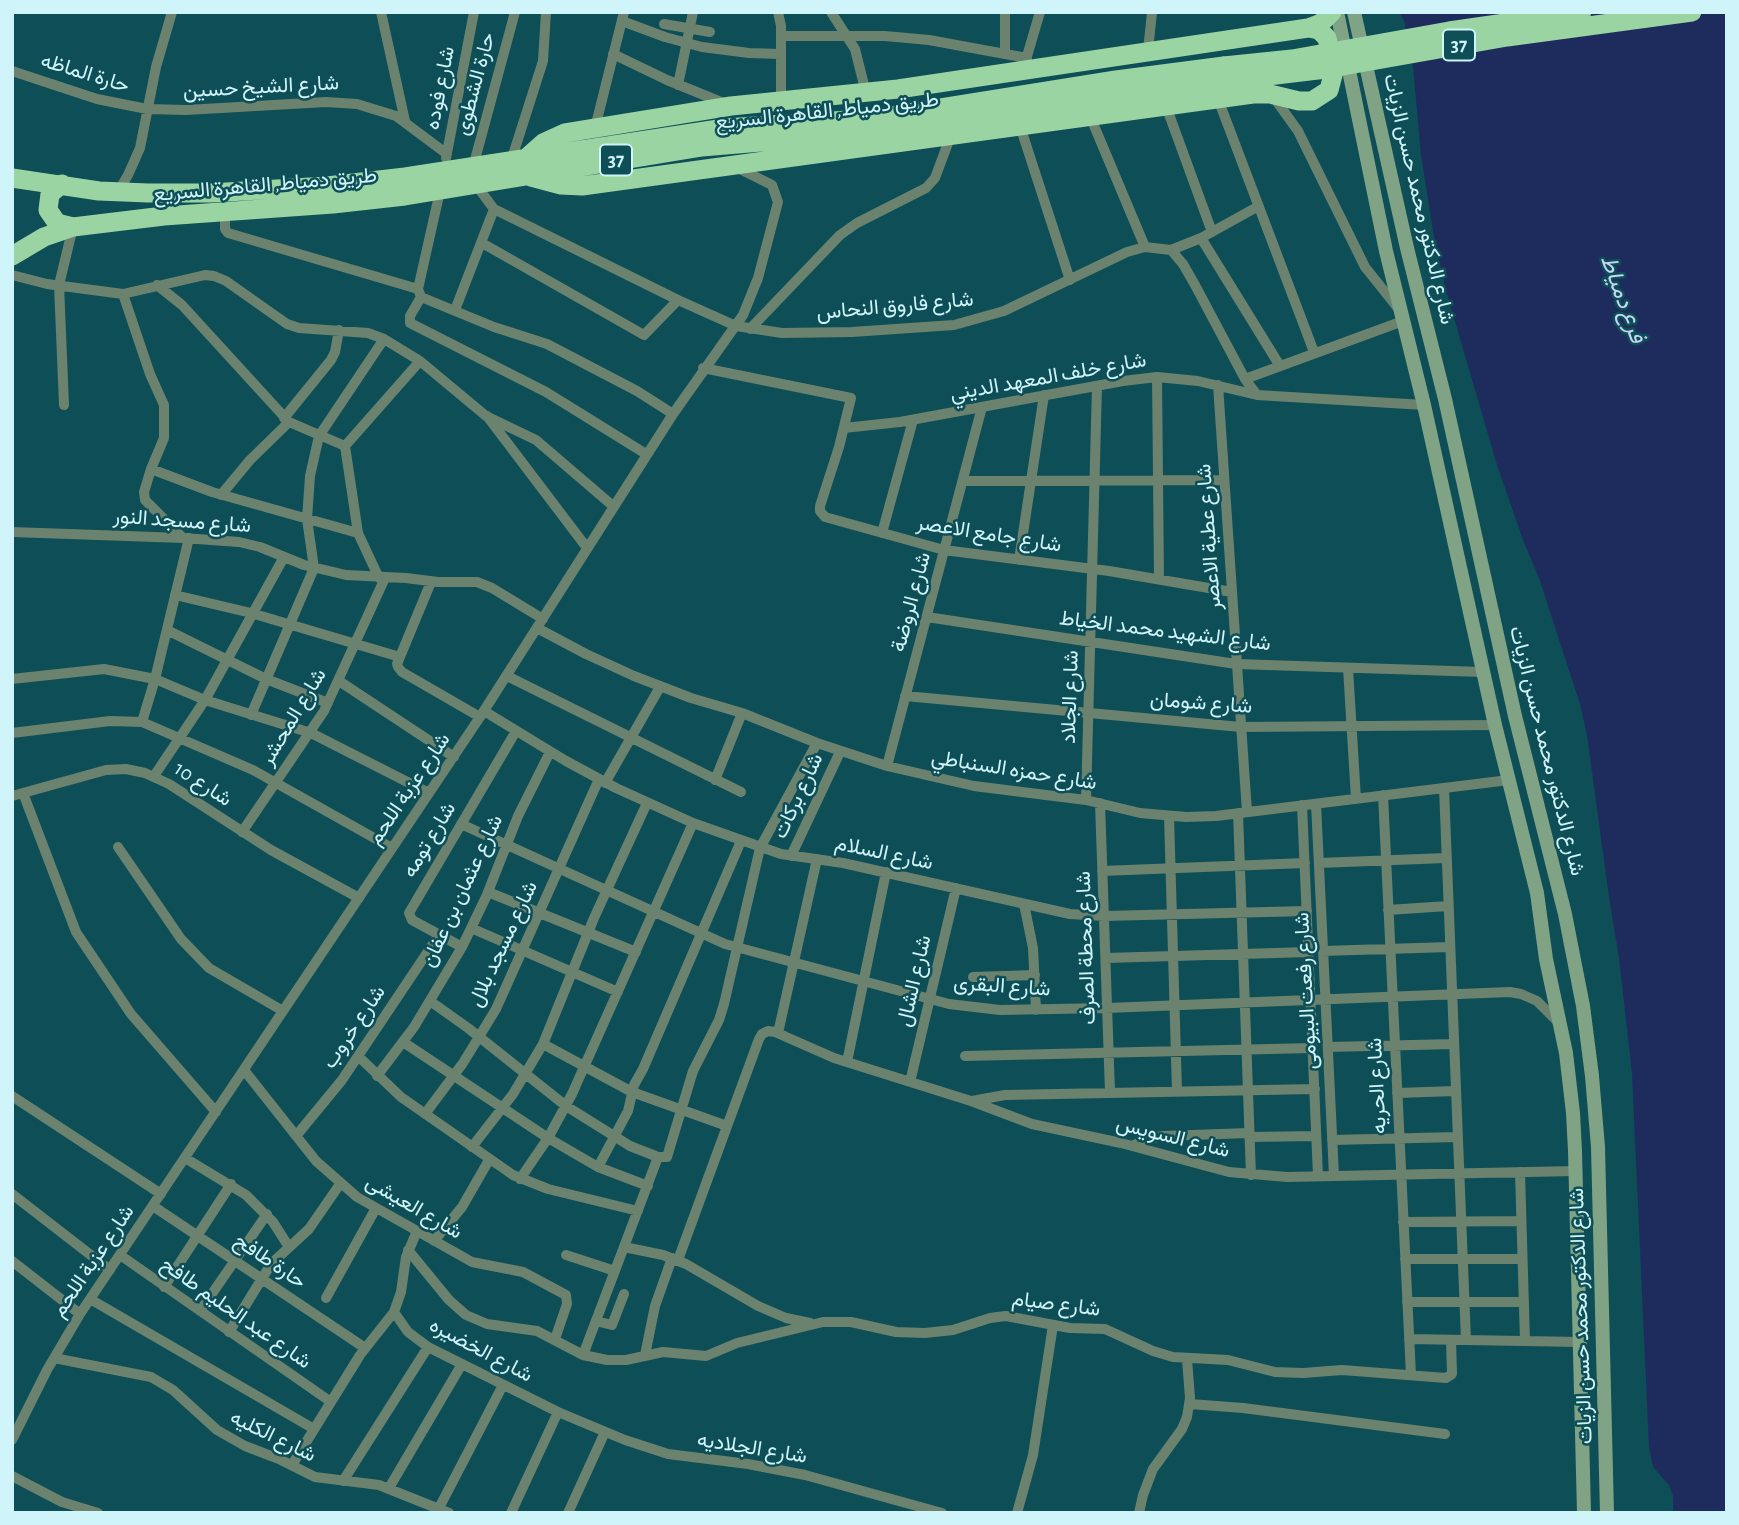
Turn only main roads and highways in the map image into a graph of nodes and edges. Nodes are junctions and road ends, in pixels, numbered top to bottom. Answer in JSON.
{"nodes":[{"id":1,"x":1334,"y":12,"type":"edge"},
{"id":2,"x":1583,"y":12,"type":"edge"},
{"id":3,"x":1692,"y":12,"type":"edge"},
{"id":4,"x":1308,"y":28,"type":"junction"},
{"id":5,"x":1225,"y":73,"type":"junction"},
{"id":6,"x":521,"y":165,"type":"junction"},
{"id":7,"x":474,"y":176,"type":"junction"},
{"id":8,"x":12,"y":177,"type":"edge"},
{"id":9,"x":62,"y":184,"type":"junction"},
{"id":10,"x":72,"y":227,"type":"junction"},
{"id":11,"x":12,"y":256,"type":"edge"}],
"edges":[{"from":1,"to":4,"type":"highway"},
{"from":2,"to":5,"type":"highway","name":"طريق دمياط, القاهرة السريع","number":"37","bridge":true},
{"from":3,"to":5,"type":"highway","name":"طريق دمياط, القاهرة السريع","number":"37","bridge":true},
{"from":4,"to":6,"type":"highway"},
{"from":4,"to":6,"type":"highway"},
{"from":5,"to":6,"type":"highway","name":"طريق دمياط, القاهرة السريع","number":"37"},
{"from":6,"to":7,"type":"highway","name":"طريق دمياط, القاهرة السريع","number":"37"},
{"from":7,"to":9,"type":"highway","name":"طريق دمياط, القاهرة السريع","number":"37"},
{"from":7,"to":10,"type":"highway","name":"طريق دمياط, القاهرة السريع","number":"37"},
{"from":8,"to":9,"type":"highway","name":"طريق دمياط, القاهرة السريع","number":"37"},
{"from":9,"to":10,"type":"highway"},
{"from":10,"to":11,"type":"highway","name":"طريق دمياط, القاهرة السريع","number":"37"}]}
